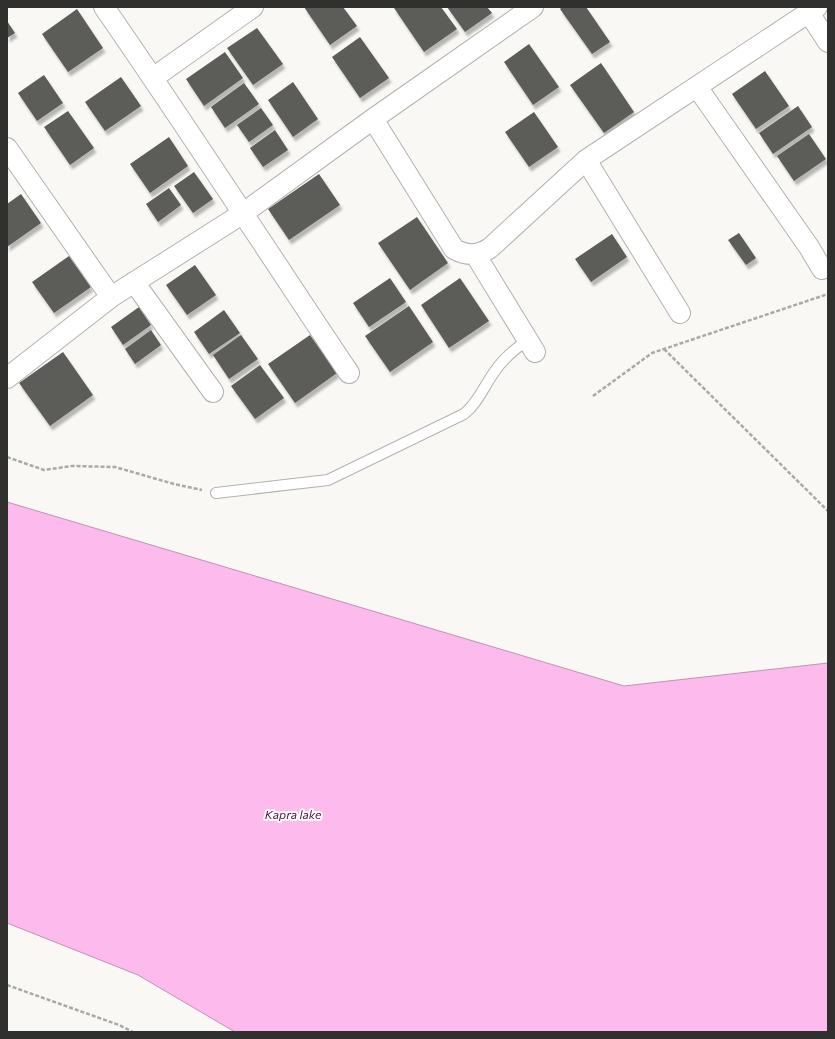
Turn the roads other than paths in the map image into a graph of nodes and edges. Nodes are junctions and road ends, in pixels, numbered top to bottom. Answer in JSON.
{"nodes":[{"id":1,"x":104,"y":7,"type":"edge"},
{"id":2,"x":253,"y":7,"type":"edge"},
{"id":3,"x":533,"y":7,"type":"edge"},
{"id":4,"x":813,"y":10,"type":"edge"},
{"id":5,"x":828,"y":42,"type":"edge"},
{"id":6,"x":153,"y":78,"type":"junction"},
{"id":7,"x":697,"y":87,"type":"junction"},
{"id":8,"x":373,"y":119,"type":"junction"},
{"id":9,"x":7,"y":148,"type":"edge"},
{"id":10,"x":586,"y":160,"type":"junction"},
{"id":11,"x":242,"y":214,"type":"junction"},
{"id":12,"x":474,"y":254,"type":"junction"},
{"id":13,"x":822,"y":269,"type":"dead end"},
{"id":14,"x":134,"y":282,"type":"junction"},
{"id":15,"x":111,"y":297,"type":"junction"},
{"id":16,"x":680,"y":313,"type":"dead end"},
{"id":17,"x":532,"y":346,"type":"joint"},
{"id":18,"x":349,"y":373,"type":"dead end"},
{"id":19,"x":7,"y":378,"type":"edge"},
{"id":20,"x":213,"y":392,"type":"dead end"},
{"id":21,"x":216,"y":493,"type":"road end"}],
"edges":[{"from":1,"to":6,"type":"street"},
{"from":2,"to":6,"type":"street"},
{"from":3,"to":8,"type":"street"},
{"from":4,"to":5,"type":"street"},
{"from":4,"to":7,"type":"street"},
{"from":6,"to":11,"type":"street"},
{"from":7,"to":10,"type":"street"},
{"from":7,"to":13,"type":"street"},
{"from":8,"to":11,"type":"street"},
{"from":8,"to":12,"type":"street"},
{"from":9,"to":15,"type":"street"},
{"from":10,"to":12,"type":"street"},
{"from":10,"to":16,"type":"street"},
{"from":11,"to":14,"type":"street"},
{"from":11,"to":18,"type":"street"},
{"from":12,"to":17,"type":"street"},
{"from":14,"to":15,"type":"street"},
{"from":14,"to":20,"type":"street"},
{"from":15,"to":19,"type":"street"},
{"from":17,"to":21,"type":"lane"}]}
